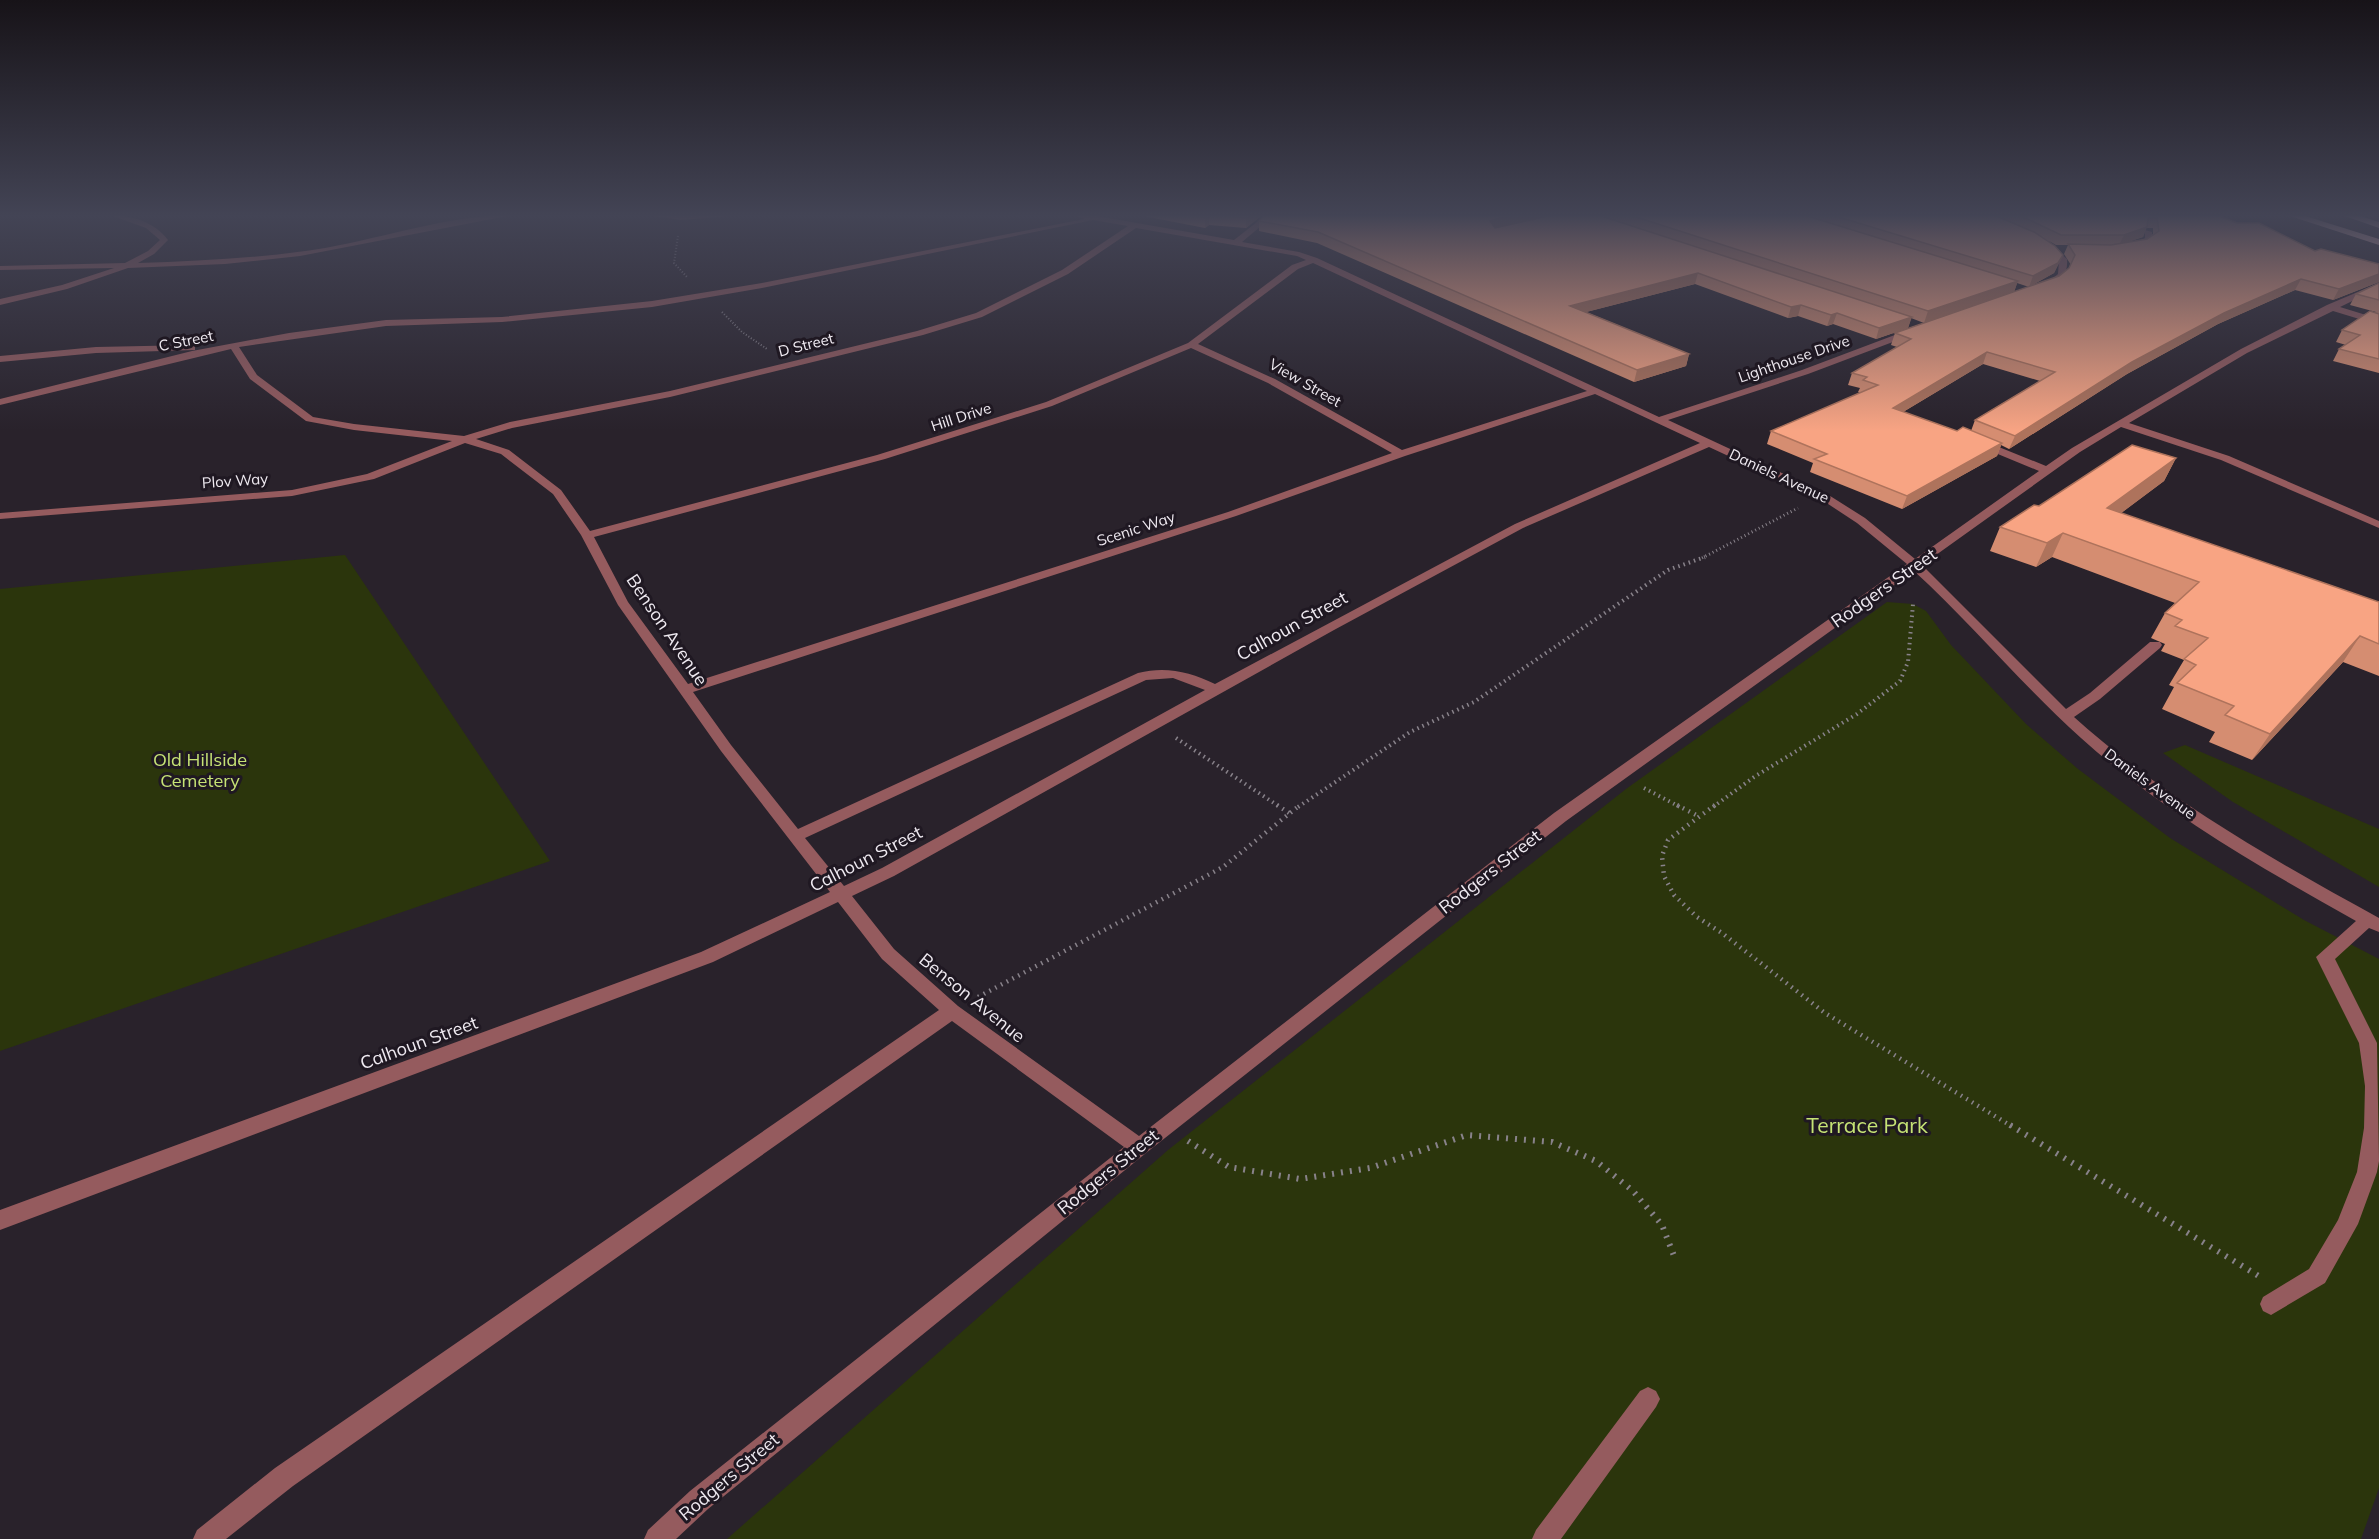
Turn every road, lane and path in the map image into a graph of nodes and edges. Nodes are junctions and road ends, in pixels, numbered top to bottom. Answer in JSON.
{"nodes":[{"id":1,"x":61,"y":287,"type":"edge"},
{"id":2,"x":752,"y":287,"type":"edge"},
{"id":3,"x":1036,"y":287,"type":"edge"},
{"id":4,"x":1269,"y":287,"type":"edge"},
{"id":5,"x":1372,"y":287,"type":"edge"},
{"id":6,"x":2375,"y":287,"type":"edge"},
{"id":7,"x":0,"y":302,"type":"edge"},
{"id":8,"x":2330,"y":307,"type":"junction"},
{"id":9,"x":2379,"y":322,"type":"edge"},
{"id":10,"x":1912,"y":324,"type":"edge"},
{"id":11,"x":1191,"y":345,"type":"junction"},
{"id":12,"x":234,"y":347,"type":"junction"},
{"id":13,"x":0,"y":359,"type":"edge"},
{"id":14,"x":1596,"y":391,"type":"junction"},
{"id":15,"x":0,"y":402,"type":"edge"},
{"id":16,"x":1659,"y":420,"type":"junction"},
{"id":17,"x":2121,"y":424,"type":"junction"},
{"id":18,"x":465,"y":439,"type":"junction"},
{"id":19,"x":1971,"y":439,"type":"edge"},
{"id":20,"x":1709,"y":443,"type":"junction"},
{"id":21,"x":1401,"y":454,"type":"junction"},
{"id":22,"x":2046,"y":470,"type":"junction"},
{"id":23,"x":1823,"y":496,"type":"junction"},
{"id":24,"x":0,"y":516,"type":"edge"},
{"id":25,"x":2379,"y":525,"type":"edge"},
{"id":26,"x":587,"y":535,"type":"junction"},
{"id":27,"x":1917,"y":565,"type":"junction"},
{"id":28,"x":1913,"y":604,"type":"dead end"},
{"id":29,"x":2155,"y":645,"type":"dead end"},
{"id":30,"x":684,"y":690,"type":"junction"},
{"id":31,"x":1216,"y":690,"type":"junction"},
{"id":32,"x":2066,"y":716,"type":"junction"},
{"id":33,"x":1155,"y":724,"type":"junction"},
{"id":34,"x":1658,"y":796,"type":"dead end"},
{"id":35,"x":1289,"y":813,"type":"junction"},
{"id":36,"x":1700,"y":817,"type":"junction"},
{"id":37,"x":796,"y":836,"type":"junction"},
{"id":38,"x":842,"y":893,"type":"junction"},
{"id":39,"x":2373,"y":923,"type":"edge"},
{"id":40,"x":952,"y":1011,"type":"junction"},
{"id":41,"x":1165,"y":1127,"type":"junction"},
{"id":42,"x":1139,"y":1147,"type":"junction"},
{"id":43,"x":0,"y":1220,"type":"edge"},
{"id":44,"x":1676,"y":1261,"type":"dead end"},
{"id":45,"x":2279,"y":1298,"type":"joint"},
{"id":46,"x":1648,"y":1399,"type":"dead end"},
{"id":47,"x":206,"y":1539,"type":"edge"},
{"id":48,"x":657,"y":1539,"type":"edge"},
{"id":49,"x":1545,"y":1539,"type":"edge"}],
"edges":[{"from":1,"to":7,"type":"street"},
{"from":2,"to":12,"type":"street","name":"C Street"},
{"from":3,"to":18,"type":"street","name":"D Street"},
{"from":4,"to":11,"type":"street","name":"Hill Drive"},
{"from":5,"to":14,"type":"street","name":"Daniels Avenue"},
{"from":6,"to":8,"type":"street","name":"Rodgers Street"},
{"from":8,"to":9,"type":"street"},
{"from":8,"to":17,"type":"street","name":"Rodgers Street"},
{"from":10,"to":16,"type":"street","name":"Lighthouse Drive"},
{"from":11,"to":21,"type":"street","name":"View Street"},
{"from":11,"to":26,"type":"street","name":"Hill Drive"},
{"from":12,"to":13,"type":"street"},
{"from":12,"to":15,"type":"street","name":"C Street"},
{"from":12,"to":18,"type":"street","name":"Benson Avenue"},
{"from":14,"to":16,"type":"street","name":"Daniels Avenue"},
{"from":14,"to":21,"type":"street","name":"Scenic Way"},
{"from":16,"to":20,"type":"street","name":"Daniels Avenue"},
{"from":17,"to":22,"type":"street","name":"Rodgers Street"},
{"from":17,"to":25,"type":"street"},
{"from":18,"to":24,"type":"street","name":"Plov Way"},
{"from":18,"to":26,"type":"street","name":"Benson Avenue"},
{"from":19,"to":22,"type":"street"},
{"from":20,"to":23,"type":"street","name":"Daniels Avenue"},
{"from":20,"to":31,"type":"street","name":"Calhoun Street"},
{"from":21,"to":30,"type":"street","name":"Scenic Way"},
{"from":22,"to":27,"type":"street","name":"Rodgers Street"},
{"from":23,"to":27,"type":"street","name":"Daniels Avenue"},
{"from":23,"to":35,"type":"path"},
{"from":26,"to":30,"type":"street","name":"Benson Avenue"},
{"from":27,"to":32,"type":"street","name":"Daniels Avenue"},
{"from":27,"to":41,"type":"street","name":"Rodgers Street"},
{"from":28,"to":36,"type":"path"},
{"from":29,"to":32,"type":"street"},
{"from":30,"to":37,"type":"street","name":"Benson Avenue"},
{"from":31,"to":33,"type":"street","name":"Calhoun Street"},
{"from":31,"to":37,"type":"street"},
{"from":32,"to":39,"type":"street","name":"Daniels Avenue"},
{"from":33,"to":35,"type":"path"},
{"from":33,"to":38,"type":"street","name":"Calhoun Street"},
{"from":34,"to":36,"type":"path"},
{"from":35,"to":40,"type":"path"},
{"from":36,"to":45,"type":"path"},
{"from":37,"to":38,"type":"street","name":"Benson Avenue"},
{"from":38,"to":40,"type":"street","name":"Benson Avenue"},
{"from":38,"to":43,"type":"street","name":"Calhoun Street"},
{"from":39,"to":45,"type":"street"},
{"from":40,"to":42,"type":"street","name":"Benson Avenue"},
{"from":40,"to":47,"type":"street"},
{"from":41,"to":42,"type":"street","name":"Rodgers Street"},
{"from":41,"to":44,"type":"path"},
{"from":42,"to":48,"type":"street","name":"Rodgers Street"},
{"from":46,"to":49,"type":"street"}]}
